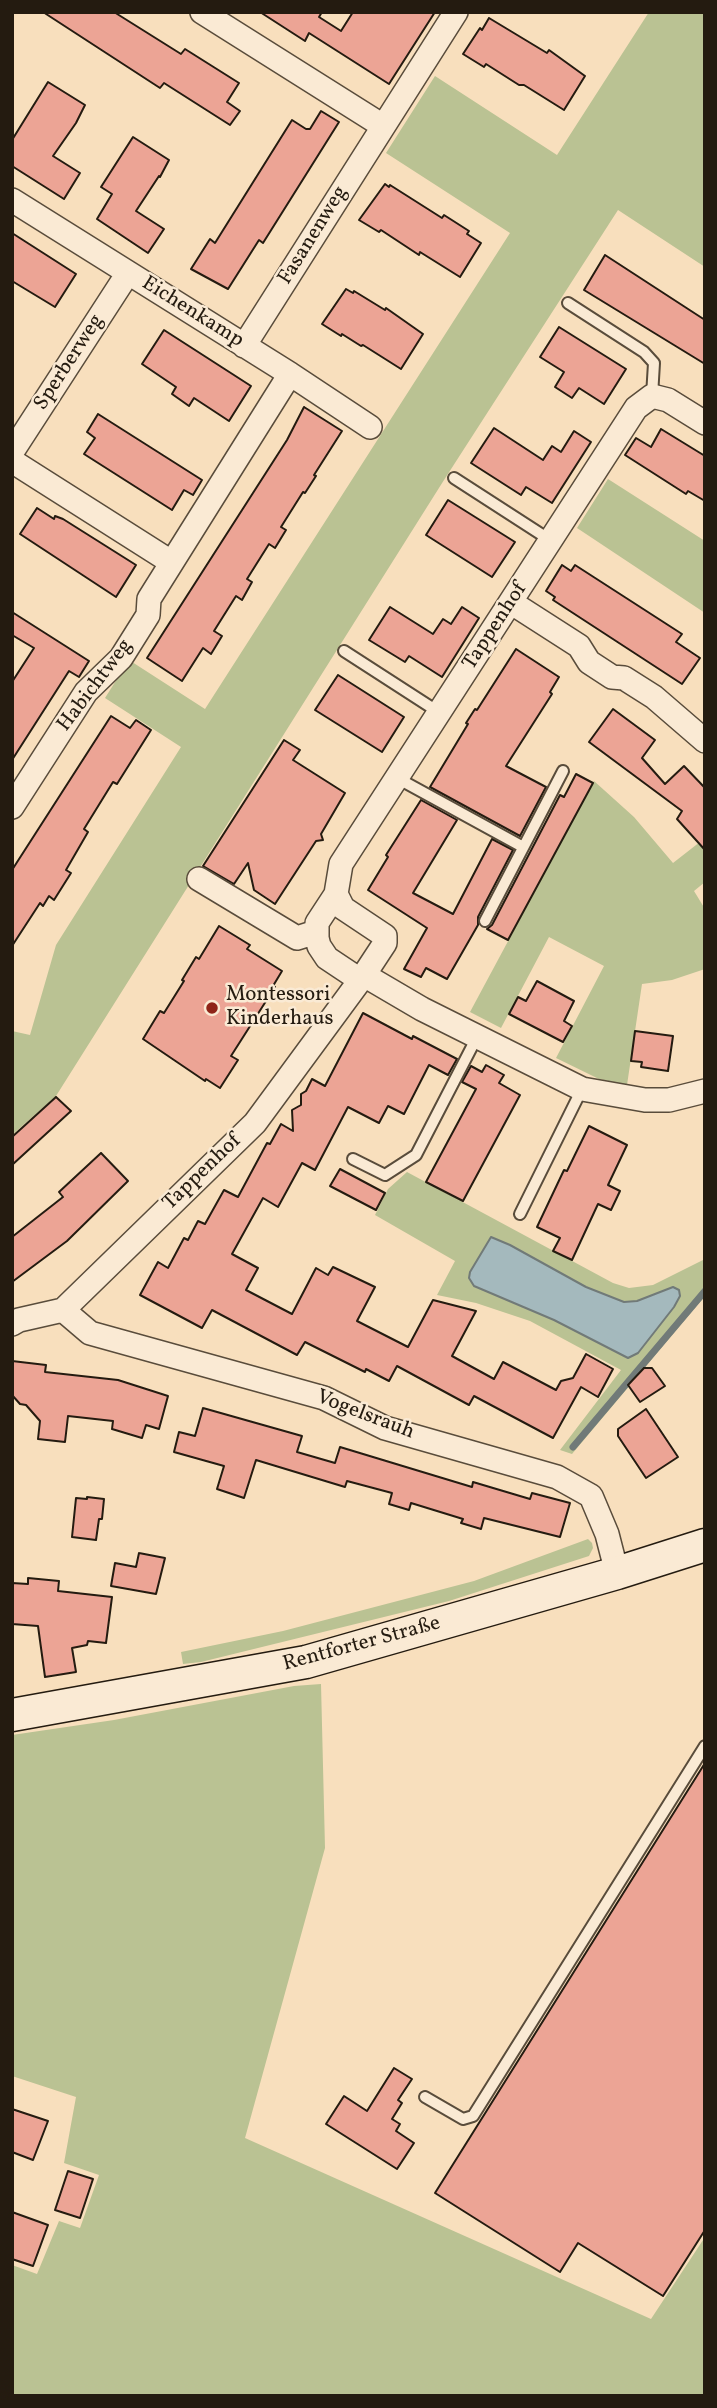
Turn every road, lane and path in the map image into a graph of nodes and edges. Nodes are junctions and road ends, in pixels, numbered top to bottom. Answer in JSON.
{"nodes":[{"id":1,"x":202,"y":12,"type":"edge"},
{"id":2,"x":456,"y":12,"type":"edge"},
{"id":3,"x":383,"y":126,"type":"junction"},
{"id":4,"x":12,"y":200,"type":"edge"},
{"id":5,"x":128,"y":273,"type":"junction"},
{"id":6,"x":568,"y":303,"type":"dead end"},
{"id":7,"x":244,"y":346,"type":"junction"},
{"id":8,"x":290,"y":374,"type":"junction"},
{"id":9,"x":652,"y":396,"type":"junction"},
{"id":10,"x":705,"y":423,"type":"edge"},
{"id":11,"x":370,"y":427,"type":"dead end"},
{"id":12,"x":12,"y":452,"type":"edge"},
{"id":13,"x":12,"y":461,"type":"edge"},
{"id":14,"x":454,"y":478,"type":"dead end"},
{"id":15,"x":550,"y":540,"type":"junction"},
{"id":16,"x":172,"y":562,"type":"junction"},
{"id":17,"x":512,"y":603,"type":"junction"},
{"id":18,"x":344,"y":651,"type":"dead end"},
{"id":19,"x":440,"y":713,"type":"junction"},
{"id":20,"x":705,"y":741,"type":"edge"},
{"id":21,"x":563,"y":771,"type":"dead end"},
{"id":22,"x":397,"y":778,"type":"junction"},
{"id":23,"x":12,"y":807,"type":"edge"},
{"id":24,"x":523,"y":847,"type":"junction"},
{"id":25,"x":199,"y":879,"type":"dead end"},
{"id":26,"x":336,"y":894,"type":"junction"},
{"id":27,"x":485,"y":921,"type":"dead end"},
{"id":28,"x":316,"y":932,"type":"junction"},
{"id":29,"x":362,"y":978,"type":"junction"},
{"id":30,"x":477,"y":1037,"type":"junction"},
{"id":31,"x":582,"y":1089,"type":"junction"},
{"id":32,"x":705,"y":1091,"type":"edge"},
{"id":33,"x":353,"y":1159,"type":"dead end"},
{"id":34,"x":520,"y":1214,"type":"dead end"},
{"id":35,"x":63,"y":1310,"type":"junction"},
{"id":36,"x":12,"y":1324,"type":"edge"},
{"id":37,"x":705,"y":1545,"type":"edge"},
{"id":38,"x":617,"y":1573,"type":"junction"},
{"id":39,"x":12,"y":1715,"type":"edge"},
{"id":40,"x":705,"y":1746,"type":"edge"},
{"id":41,"x":425,"y":2096,"type":"dead end"}],
"edges":[{"from":1,"to":3,"type":"street"},
{"from":2,"to":3,"type":"street","name":"Fasanenweg"},
{"from":3,"to":7,"type":"street","name":"Fasanenweg"},
{"from":4,"to":5,"type":"street","name":"Eichenkamp"},
{"from":5,"to":7,"type":"street","name":"Eichenkamp"},
{"from":5,"to":12,"type":"street","name":"Sperberweg"},
{"from":6,"to":9,"type":"lane"},
{"from":7,"to":8,"type":"street","name":"Eichenkamp"},
{"from":8,"to":11,"type":"street","name":"Eichenkamp"},
{"from":8,"to":16,"type":"street","name":"Habichtweg"},
{"from":9,"to":10,"type":"street"},
{"from":9,"to":15,"type":"street","name":"Tappenhof"},
{"from":13,"to":16,"type":"street"},
{"from":14,"to":15,"type":"lane"},
{"from":15,"to":17,"type":"street","name":"Tappenhof"},
{"from":16,"to":23,"type":"street","name":"Habichtweg"},
{"from":17,"to":19,"type":"street","name":"Tappenhof"},
{"from":17,"to":20,"type":"street"},
{"from":18,"to":19,"type":"lane"},
{"from":19,"to":22,"type":"street","name":"Tappenhof"},
{"from":21,"to":24,"type":"lane"},
{"from":22,"to":24,"type":"lane"},
{"from":22,"to":26,"type":"street","name":"Tappenhof"},
{"from":24,"to":27,"type":"lane"},
{"from":25,"to":28,"type":"street"},
{"from":26,"to":28,"type":"street","name":"Tappenhof"},
{"from":26,"to":29,"type":"street","name":"Tappenhof"},
{"from":28,"to":29,"type":"street"},
{"from":29,"to":30,"type":"street"},
{"from":29,"to":35,"type":"street","name":"Tappenhof"},
{"from":30,"to":31,"type":"street"},
{"from":30,"to":33,"type":"lane"},
{"from":31,"to":32,"type":"street"},
{"from":31,"to":34,"type":"lane"},
{"from":35,"to":36,"type":"street"},
{"from":35,"to":38,"type":"street","name":"Vogelsrauh"},
{"from":37,"to":38,"type":"main road","name":"Rentforter Straße"},
{"from":38,"to":39,"type":"main road","name":"Rentforter Straße"},
{"from":40,"to":41,"type":"lane"}]}
